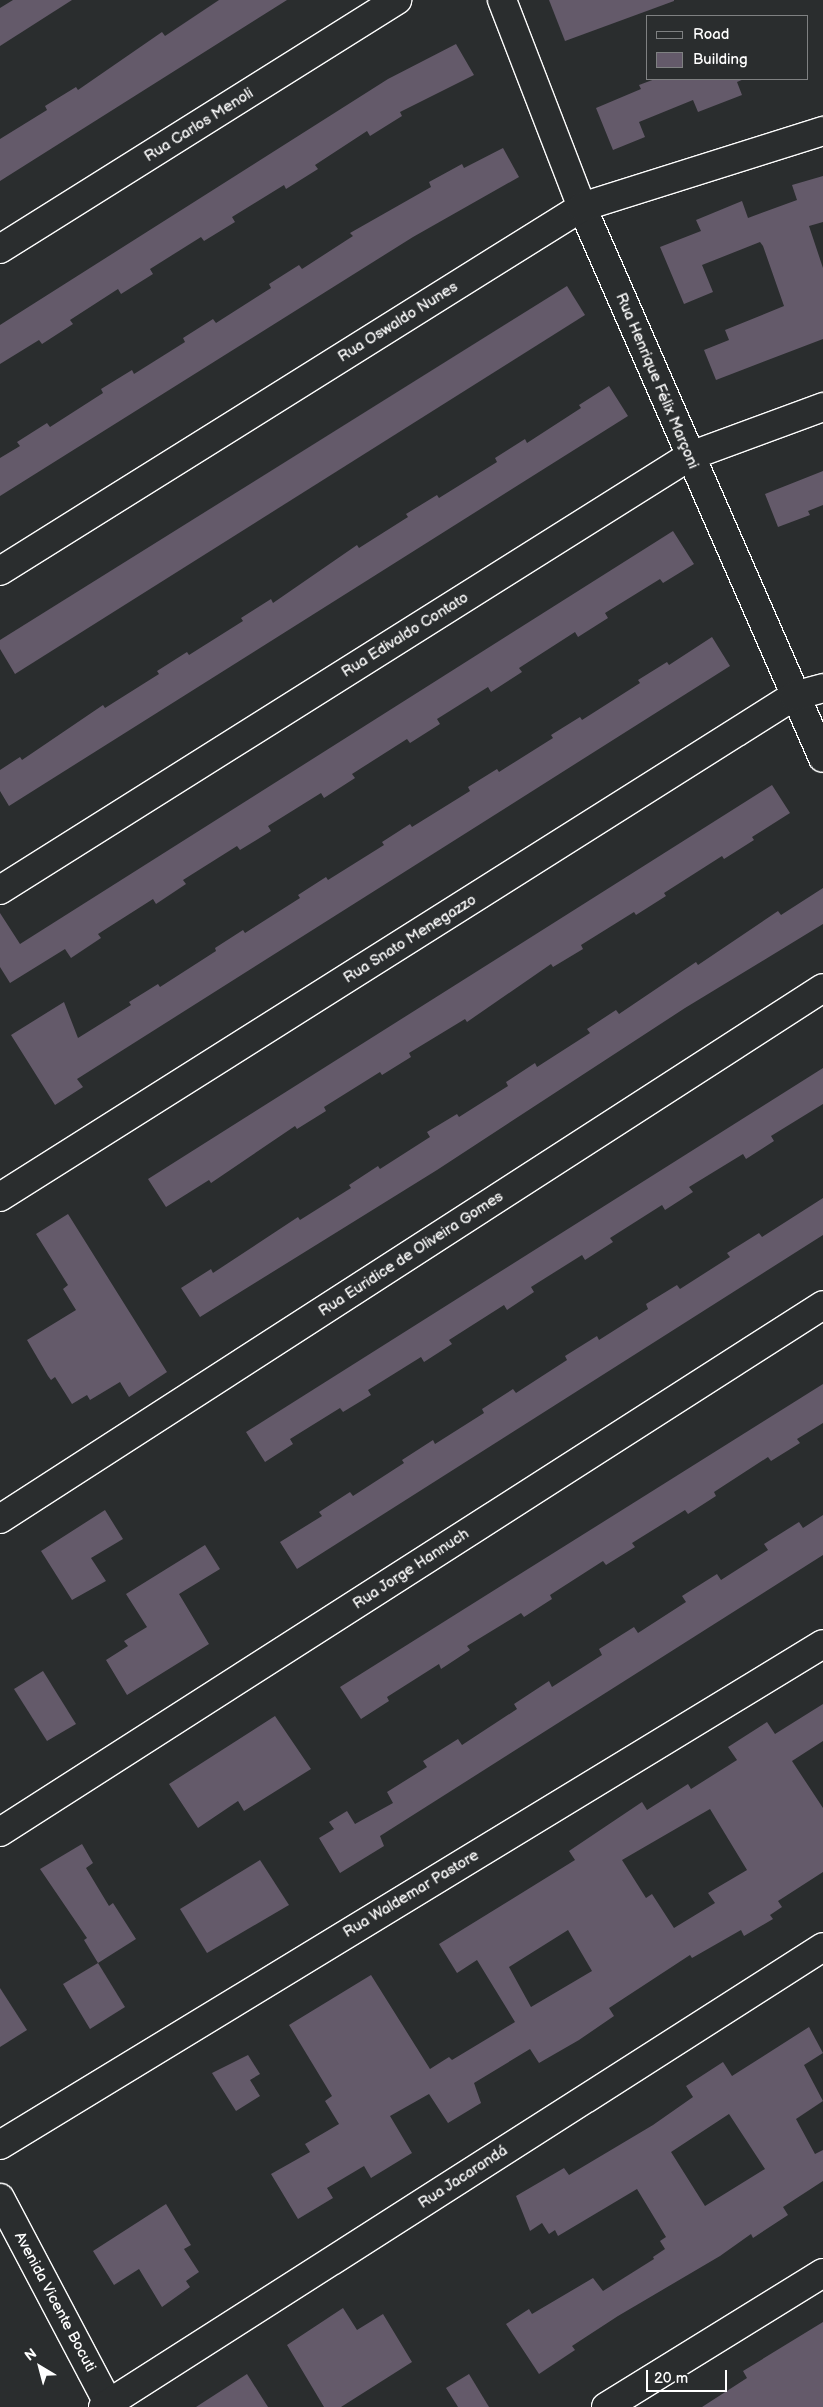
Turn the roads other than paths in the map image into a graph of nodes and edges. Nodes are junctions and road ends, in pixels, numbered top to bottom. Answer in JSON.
{"nodes":[{"id":1,"x":397,"y":0,"type":"edge"},
{"id":2,"x":502,"y":0,"type":"edge"},
{"id":3,"x":823,"y":131,"type":"edge"},
{"id":4,"x":582,"y":207,"type":"junction"},
{"id":5,"x":0,"y":249,"type":"edge"},
{"id":6,"x":823,"y":407,"type":"edge"},
{"id":7,"x":690,"y":456,"type":"junction"},
{"id":8,"x":0,"y":571,"type":"edge"},
{"id":9,"x":823,"y":688,"type":"edge"},
{"id":10,"x":794,"y":696,"type":"junction"},
{"id":11,"x":823,"y":758,"type":"edge"},
{"id":12,"x":0,"y":890,"type":"edge"},
{"id":13,"x":823,"y":988,"type":"edge"},
{"id":14,"x":0,"y":1198,"type":"edge"},
{"id":15,"x":823,"y":1305,"type":"edge"},
{"id":16,"x":0,"y":1519,"type":"edge"},
{"id":17,"x":823,"y":1644,"type":"edge"},
{"id":18,"x":0,"y":1832,"type":"edge"},
{"id":19,"x":823,"y":1947,"type":"edge"},
{"id":20,"x":0,"y":2145,"type":"edge"},
{"id":21,"x":0,"y":2198,"type":"edge"},
{"id":22,"x":823,"y":2273,"type":"edge"},
{"id":23,"x":107,"y":2406,"type":"edge"},
{"id":24,"x":606,"y":2407,"type":"edge"}],
"edges":[{"from":1,"to":5,"type":"street","name":"Rua Carlos Menoli"},
{"from":2,"to":4,"type":"street","name":"Rua Henrique Félix Marçoni"},
{"from":3,"to":4,"type":"street","name":"Rua Oswaldo Nunes"},
{"from":4,"to":7,"type":"street","name":"Rua Henrique Félix Marçoni"},
{"from":4,"to":8,"type":"street","name":"Rua Oswaldo Nunes"},
{"from":6,"to":7,"type":"street","name":"Rua Edivaldo Contato"},
{"from":7,"to":10,"type":"street","name":"Rua Henrique Félix Marçoni"},
{"from":7,"to":12,"type":"street","name":"Rua Edivaldo Contato"},
{"from":9,"to":10,"type":"street","name":"Rua Snato Menegazzo"},
{"from":10,"to":11,"type":"street","name":"Rua Henrique Félix Marçoni"},
{"from":10,"to":14,"type":"street","name":"Rua Snato Menegazzo"},
{"from":13,"to":16,"type":"street","name":"Rua Euridice de Oliveira Gomes"},
{"from":15,"to":18,"type":"street","name":"Rua Jorge Hannuch"},
{"from":17,"to":20,"type":"street","name":"Rua Waldemar Pastore"},
{"from":19,"to":23,"type":"street","name":"Rua Jacarandá"},
{"from":21,"to":23,"type":"street","name":"Avenida Vicente Bocuti"},
{"from":22,"to":24,"type":"street"}]}
